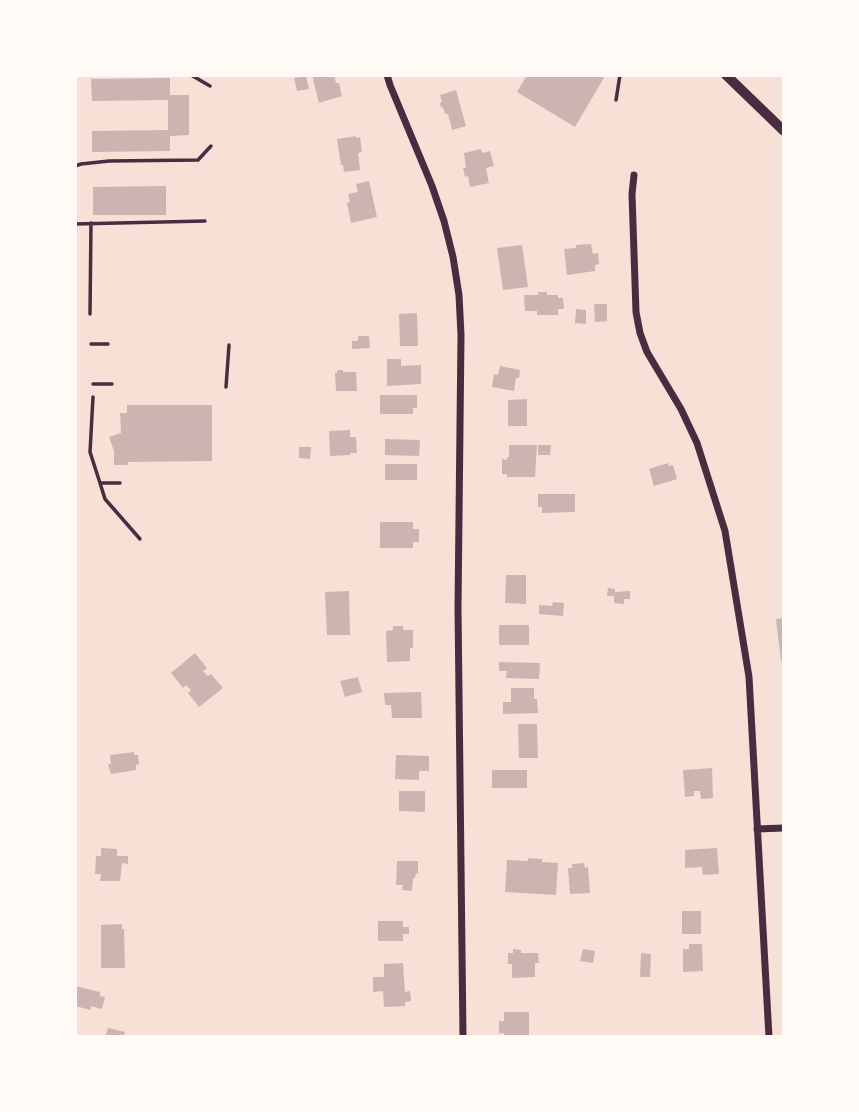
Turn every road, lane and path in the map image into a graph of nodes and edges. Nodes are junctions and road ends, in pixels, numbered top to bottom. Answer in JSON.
{"nodes":[{"id":1,"x":191,"y":75,"type":"edge"},
{"id":2,"x":387,"y":75,"type":"edge"},
{"id":3,"x":620,"y":75,"type":"edge"},
{"id":4,"x":726,"y":75,"type":"edge"},
{"id":5,"x":210,"y":86,"type":"dead end"},
{"id":6,"x":616,"y":100,"type":"dead end"},
{"id":7,"x":784,"y":131,"type":"edge"},
{"id":8,"x":211,"y":146,"type":"dead end"},
{"id":9,"x":75,"y":166,"type":"edge"},
{"id":10,"x":634,"y":174,"type":"dead end"},
{"id":11,"x":205,"y":221,"type":"dead end"},
{"id":12,"x":91,"y":223,"type":"junction"},
{"id":13,"x":75,"y":224,"type":"edge"},
{"id":14,"x":90,"y":314,"type":"dead end"},
{"id":15,"x":91,"y":344,"type":"dead end"},
{"id":16,"x":108,"y":344,"type":"dead end"},
{"id":17,"x":229,"y":345,"type":"dead end"},
{"id":18,"x":93,"y":384,"type":"dead end"},
{"id":19,"x":112,"y":384,"type":"dead end"},
{"id":20,"x":226,"y":387,"type":"dead end"},
{"id":21,"x":93,"y":397,"type":"dead end"},
{"id":22,"x":100,"y":483,"type":"junction"},
{"id":23,"x":120,"y":483,"type":"dead end"},
{"id":24,"x":140,"y":540,"type":"dead end"},
{"id":25,"x":784,"y":828,"type":"edge"},
{"id":26,"x":757,"y":829,"type":"junction"},
{"id":27,"x":463,"y":1037,"type":"edge"},
{"id":28,"x":769,"y":1037,"type":"edge"}],
"edges":[{"from":1,"to":5,"type":"lane"},
{"from":2,"to":27,"type":"street"},
{"from":3,"to":6,"type":"lane"},
{"from":4,"to":7,"type":"main road"},
{"from":8,"to":9,"type":"lane"},
{"from":10,"to":26,"type":"street"},
{"from":11,"to":12,"type":"lane"},
{"from":12,"to":13,"type":"lane"},
{"from":12,"to":14,"type":"lane"},
{"from":15,"to":16,"type":"lane"},
{"from":17,"to":20,"type":"lane"},
{"from":18,"to":19,"type":"lane"},
{"from":21,"to":22,"type":"lane"},
{"from":22,"to":23,"type":"lane"},
{"from":22,"to":24,"type":"lane"},
{"from":25,"to":26,"type":"street"},
{"from":26,"to":28,"type":"street"}]}
